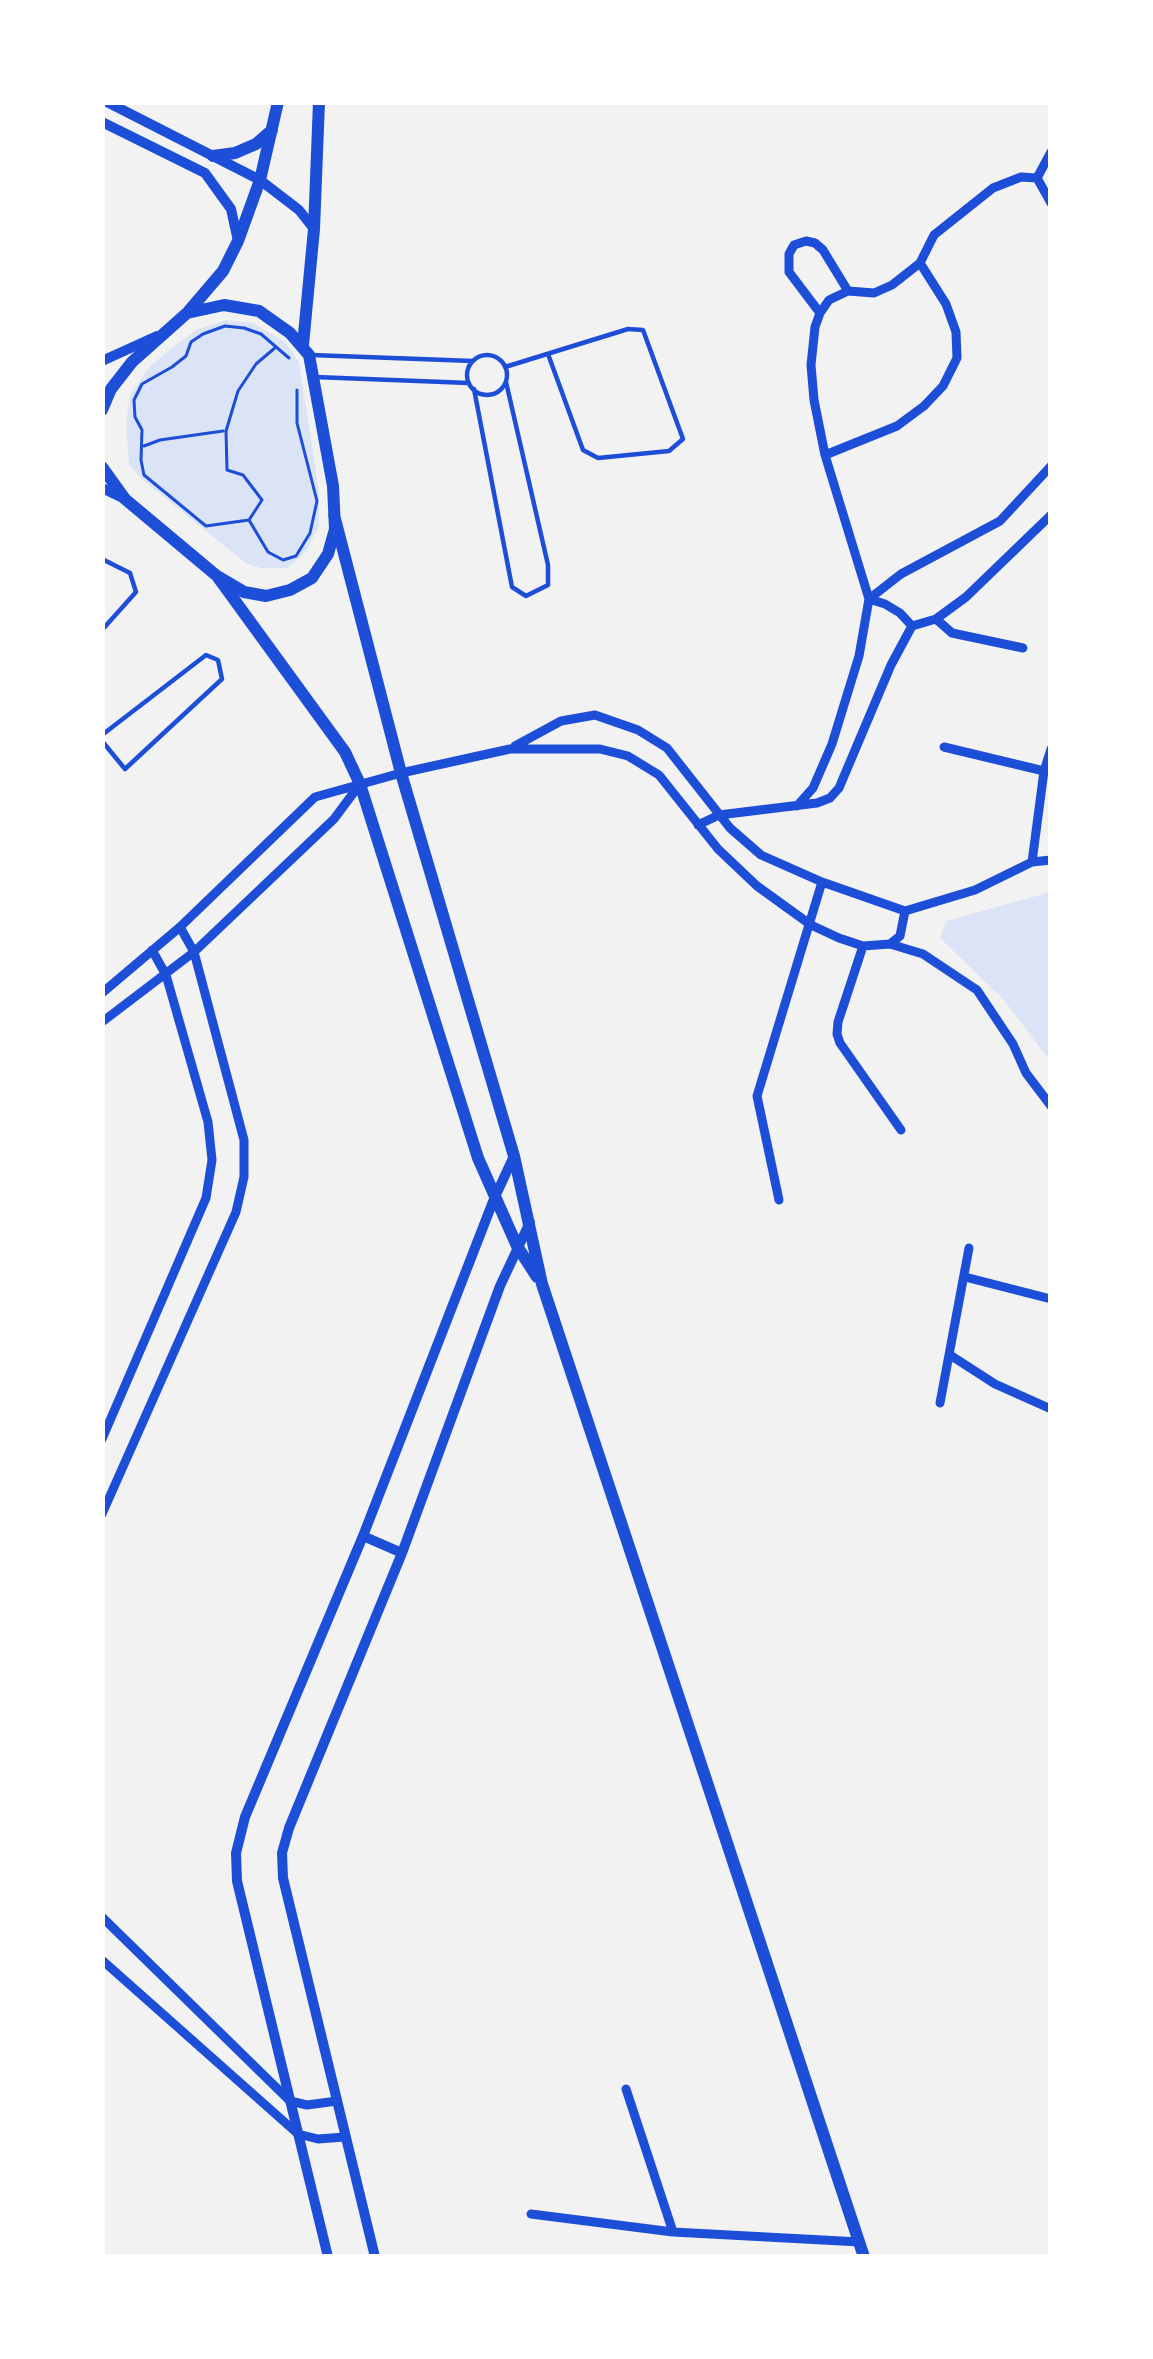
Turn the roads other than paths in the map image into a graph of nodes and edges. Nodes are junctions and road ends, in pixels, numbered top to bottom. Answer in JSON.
{"nodes":[{"id":1,"x":107,"y":102,"type":"edge"},
{"id":2,"x":278,"y":102,"type":"edge"},
{"id":3,"x":319,"y":102,"type":"edge"},
{"id":4,"x":102,"y":122,"type":"edge"},
{"id":5,"x":273,"y":129,"type":"junction"},
{"id":6,"x":1051,"y":152,"type":"edge"},
{"id":7,"x":213,"y":156,"type":"junction"},
{"id":8,"x":1037,"y":178,"type":"junction"},
{"id":9,"x":260,"y":180,"type":"junction"},
{"id":10,"x":1051,"y":203,"type":"edge"},
{"id":11,"x":314,"y":229,"type":"junction"},
{"id":12,"x":238,"y":242,"type":"junction"},
{"id":13,"x":920,"y":263,"type":"junction"},
{"id":14,"x":848,"y":291,"type":"junction"},
{"id":15,"x":820,"y":313,"type":"junction"},
{"id":16,"x":187,"y":314,"type":"junction"},
{"id":17,"x":160,"y":335,"type":"junction"},
{"id":18,"x":306,"y":350,"type":"junction"},
{"id":19,"x":548,"y":354,"type":"junction"},
{"id":20,"x":102,"y":361,"type":"edge"},
{"id":21,"x":473,"y":361,"type":"junction"},
{"id":22,"x":506,"y":367,"type":"junction"},
{"id":23,"x":315,"y":377,"type":"junction"},
{"id":24,"x":506,"y":382,"type":"junction"},
{"id":25,"x":471,"y":386,"type":"junction"},
{"id":26,"x":102,"y":410,"type":"edge"},
{"id":27,"x":825,"y":455,"type":"junction"},
{"id":28,"x":102,"y":466,"type":"edge"},
{"id":29,"x":1051,"y":466,"type":"edge"},
{"id":30,"x":102,"y":488,"type":"edge"},
{"id":31,"x":124,"y":499,"type":"junction"},
{"id":32,"x":1051,"y":514,"type":"edge"},
{"id":33,"x":334,"y":515,"type":"junction"},
{"id":34,"x":102,"y":559,"type":"edge"},
{"id":35,"x":218,"y":576,"type":"junction"},
{"id":36,"x":869,"y":599,"type":"junction"},
{"id":37,"x":936,"y":619,"type":"junction"},
{"id":38,"x":912,"y":626,"type":"junction"},
{"id":39,"x":102,"y":630,"type":"edge"},
{"id":40,"x":1024,"y":648,"type":"dead end"},
{"id":41,"x":102,"y":738,"type":"edge"},
{"id":42,"x":944,"y":747,"type":"dead end"},
{"id":43,"x":510,"y":749,"type":"junction"},
{"id":44,"x":1051,"y":749,"type":"edge"},
{"id":45,"x":1043,"y":771,"type":"junction"},
{"id":46,"x":400,"y":772,"type":"junction"},
{"id":47,"x":361,"y":784,"type":"junction"},
{"id":48,"x":797,"y":806,"type":"junction"},
{"id":49,"x":719,"y":815,"type":"junction"},
{"id":50,"x":698,"y":825,"type":"junction"},
{"id":51,"x":1051,"y":860,"type":"edge"},
{"id":52,"x":1032,"y":862,"type":"junction"},
{"id":53,"x":822,"y":882,"type":"junction"},
{"id":54,"x":905,"y":911,"type":"junction"},
{"id":55,"x":811,"y":925,"type":"junction"},
{"id":56,"x":180,"y":927,"type":"junction"},
{"id":57,"x":890,"y":944,"type":"junction"},
{"id":58,"x":863,"y":946,"type":"junction"},
{"id":59,"x":152,"y":950,"type":"junction"},
{"id":60,"x":194,"y":952,"type":"junction"},
{"id":61,"x":166,"y":975,"type":"junction"},
{"id":62,"x":102,"y":993,"type":"edge"},
{"id":63,"x":102,"y":1022,"type":"edge"},
{"id":64,"x":1051,"y":1106,"type":"edge"},
{"id":65,"x":901,"y":1130,"type":"dead end"},
{"id":66,"x":514,"y":1156,"type":"junction"},
{"id":67,"x":494,"y":1199,"type":"junction"},
{"id":68,"x":779,"y":1200,"type":"dead end"},
{"id":69,"x":530,"y":1222,"type":"junction"},
{"id":70,"x":517,"y":1246,"type":"junction"},
{"id":71,"x":969,"y":1248,"type":"dead end"},
{"id":72,"x":965,"y":1277,"type":"junction"},
{"id":73,"x":542,"y":1284,"type":"junction"},
{"id":74,"x":1051,"y":1299,"type":"edge"},
{"id":75,"x":151,"y":1326,"type":"junction"},
{"id":76,"x":179,"y":1337,"type":"junction"},
{"id":77,"x":950,"y":1355,"type":"junction"},
{"id":78,"x":940,"y":1402,"type":"dead end"},
{"id":79,"x":1051,"y":1409,"type":"edge"},
{"id":80,"x":102,"y":1439,"type":"edge"},
{"id":81,"x":102,"y":1513,"type":"edge"},
{"id":82,"x":363,"y":1536,"type":"junction"},
{"id":83,"x":402,"y":1553,"type":"junction"},
{"id":84,"x":102,"y":1917,"type":"edge"},
{"id":85,"x":102,"y":1960,"type":"edge"},
{"id":86,"x":626,"y":2089,"type":"dead end"},
{"id":87,"x":290,"y":2101,"type":"junction"},
{"id":88,"x":337,"y":2101,"type":"junction"},
{"id":89,"x":298,"y":2134,"type":"junction"},
{"id":90,"x":345,"y":2137,"type":"junction"},
{"id":91,"x":531,"y":2214,"type":"dead end"},
{"id":92,"x":673,"y":2232,"type":"junction"},
{"id":93,"x":860,"y":2242,"type":"junction"},
{"id":94,"x":328,"y":2257,"type":"edge"},
{"id":95,"x":375,"y":2257,"type":"edge"},
{"id":96,"x":864,"y":2257,"type":"edge"}],
"edges":[{"from":1,"to":7,"type":"street"},
{"from":2,"to":5,"type":"main road"},
{"from":3,"to":11,"type":"main road"},
{"from":4,"to":12,"type":"street"},
{"from":5,"to":7,"type":"main road"},
{"from":5,"to":9,"type":"main road"},
{"from":6,"to":8,"type":"street"},
{"from":7,"to":9,"type":"street"},
{"from":8,"to":10,"type":"street"},
{"from":8,"to":13,"type":"street"},
{"from":9,"to":11,"type":"street"},
{"from":9,"to":12,"type":"main road"},
{"from":11,"to":18,"type":"main road"},
{"from":12,"to":16,"type":"main road"},
{"from":13,"to":14,"type":"street"},
{"from":13,"to":27,"type":"street"},
{"from":14,"to":15,"type":"street"},
{"from":14,"to":15,"type":"street"},
{"from":15,"to":27,"type":"street"},
{"from":16,"to":17,"type":"main road"},
{"from":16,"to":18,"type":"main road"},
{"from":17,"to":20,"type":"street"},
{"from":17,"to":26,"type":"main road"},
{"from":18,"to":21,"type":"lane"},
{"from":18,"to":23,"type":"main road"},
{"from":19,"to":19,"type":"lane"},
{"from":19,"to":22,"type":"lane"},
{"from":21,"to":22,"type":"lane"},
{"from":21,"to":25,"type":"lane"},
{"from":22,"to":24,"type":"lane"},
{"from":23,"to":25,"type":"lane"},
{"from":23,"to":33,"type":"main road"},
{"from":24,"to":25,"type":"lane"},
{"from":24,"to":25,"type":"lane"},
{"from":27,"to":36,"type":"street"},
{"from":28,"to":31,"type":"main road"},
{"from":29,"to":36,"type":"street"},
{"from":30,"to":31,"type":"street"},
{"from":31,"to":35,"type":"main road"},
{"from":32,"to":37,"type":"street"},
{"from":33,"to":35,"type":"main road"},
{"from":33,"to":46,"type":"main road"},
{"from":34,"to":39,"type":"lane"},
{"from":35,"to":47,"type":"main road"},
{"from":36,"to":38,"type":"street"},
{"from":36,"to":48,"type":"street"},
{"from":37,"to":38,"type":"street"},
{"from":37,"to":40,"type":"street"},
{"from":38,"to":48,"type":"street"},
{"from":41,"to":41,"type":"lane"},
{"from":42,"to":45,"type":"street"},
{"from":43,"to":46,"type":"street"},
{"from":43,"to":49,"type":"street"},
{"from":43,"to":50,"type":"street"},
{"from":44,"to":45,"type":"street"},
{"from":45,"to":52,"type":"street"},
{"from":46,"to":47,"type":"street"},
{"from":46,"to":66,"type":"main road"},
{"from":47,"to":56,"type":"street"},
{"from":47,"to":60,"type":"street"},
{"from":47,"to":67,"type":"main road"},
{"from":48,"to":49,"type":"street"},
{"from":49,"to":50,"type":"street"},
{"from":49,"to":53,"type":"street"},
{"from":50,"to":55,"type":"street"},
{"from":51,"to":52,"type":"street"},
{"from":52,"to":54,"type":"street"},
{"from":53,"to":54,"type":"street"},
{"from":53,"to":55,"type":"street"},
{"from":54,"to":57,"type":"street"},
{"from":55,"to":58,"type":"street"},
{"from":55,"to":68,"type":"street"},
{"from":56,"to":59,"type":"street"},
{"from":56,"to":60,"type":"street"},
{"from":57,"to":58,"type":"street"},
{"from":57,"to":64,"type":"street"},
{"from":58,"to":65,"type":"street"},
{"from":59,"to":61,"type":"street"},
{"from":59,"to":62,"type":"street"},
{"from":60,"to":61,"type":"street"},
{"from":60,"to":76,"type":"street"},
{"from":61,"to":63,"type":"street"},
{"from":61,"to":75,"type":"street"},
{"from":66,"to":67,"type":"street"},
{"from":66,"to":69,"type":"main road"},
{"from":67,"to":70,"type":"main road"},
{"from":67,"to":82,"type":"street"},
{"from":69,"to":70,"type":"street"},
{"from":69,"to":73,"type":"main road"},
{"from":70,"to":73,"type":"main road"},
{"from":70,"to":83,"type":"street"},
{"from":71,"to":72,"type":"street"},
{"from":72,"to":74,"type":"street"},
{"from":72,"to":77,"type":"street"},
{"from":73,"to":93,"type":"main road"},
{"from":75,"to":76,"type":"street"},
{"from":75,"to":80,"type":"street"},
{"from":76,"to":81,"type":"street"},
{"from":77,"to":78,"type":"street"},
{"from":77,"to":79,"type":"street"},
{"from":82,"to":83,"type":"street"},
{"from":82,"to":87,"type":"street"},
{"from":83,"to":88,"type":"street"},
{"from":84,"to":87,"type":"street"},
{"from":85,"to":89,"type":"street"},
{"from":86,"to":92,"type":"street"},
{"from":87,"to":88,"type":"street"},
{"from":87,"to":89,"type":"street"},
{"from":88,"to":90,"type":"street"},
{"from":89,"to":90,"type":"street"},
{"from":89,"to":94,"type":"street"},
{"from":90,"to":95,"type":"street"},
{"from":91,"to":92,"type":"street"},
{"from":92,"to":93,"type":"street"},
{"from":93,"to":96,"type":"main road"}]}
